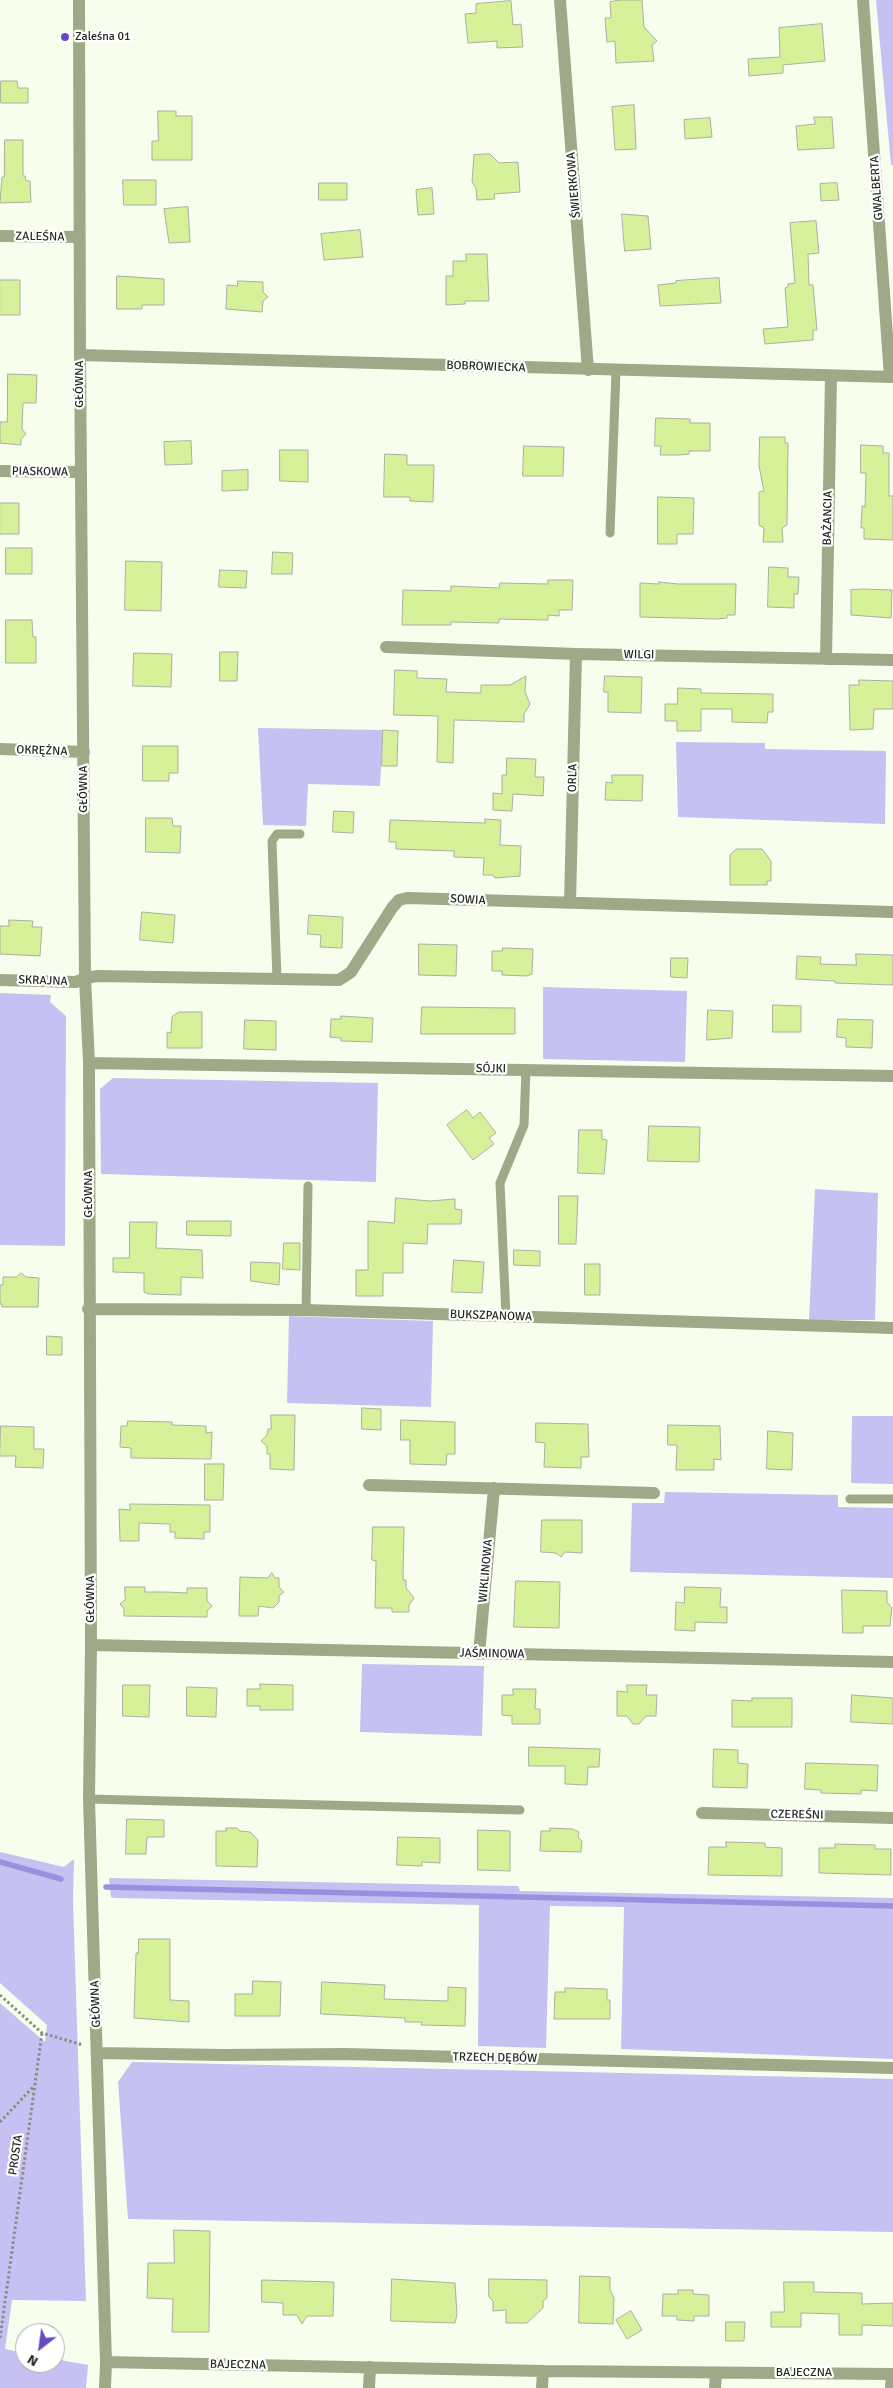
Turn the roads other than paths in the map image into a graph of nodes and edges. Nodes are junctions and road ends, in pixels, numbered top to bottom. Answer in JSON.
{"nodes":[{"id":1,"x":79,"y":0,"type":"edge"},
{"id":2,"x":560,"y":0,"type":"edge"},
{"id":3,"x":863,"y":0,"type":"edge"},
{"id":4,"x":0,"y":236,"type":"edge"},
{"id":5,"x":79,"y":237,"type":"junction"},
{"id":6,"x":80,"y":355,"type":"junction"},
{"id":7,"x":588,"y":370,"type":"junction"},
{"id":8,"x":616,"y":371,"type":"junction"},
{"id":9,"x":831,"y":376,"type":"junction"},
{"id":10,"x":892,"y":377,"type":"edge"},
{"id":11,"x":0,"y":471,"type":"edge"},
{"id":12,"x":80,"y":472,"type":"junction"},
{"id":13,"x":610,"y":533,"type":"dead end"},
{"id":14,"x":386,"y":647,"type":"dead end"},
{"id":15,"x":576,"y":654,"type":"junction"},
{"id":16,"x":826,"y":659,"type":"junction"},
{"id":17,"x":893,"y":660,"type":"edge"},
{"id":18,"x":0,"y":749,"type":"edge"},
{"id":19,"x":84,"y":752,"type":"junction"},
{"id":20,"x":300,"y":834,"type":"dead end"},
{"id":21,"x":570,"y":903,"type":"junction"},
{"id":22,"x":893,"y":912,"type":"edge"},
{"id":23,"x":85,"y":978,"type":"junction"},
{"id":24,"x":277,"y":979,"type":"junction"},
{"id":25,"x":0,"y":980,"type":"edge"},
{"id":26,"x":89,"y":1063,"type":"junction"},
{"id":27,"x":526,"y":1069,"type":"junction"},
{"id":28,"x":893,"y":1076,"type":"edge"},
{"id":29,"x":308,"y":1186,"type":"dead end"},
{"id":30,"x":88,"y":1309,"type":"junction"},
{"id":31,"x":306,"y":1310,"type":"junction"},
{"id":32,"x":506,"y":1316,"type":"junction"},
{"id":33,"x":893,"y":1328,"type":"edge"},
{"id":34,"x":369,"y":1485,"type":"dead end"},
{"id":35,"x":494,"y":1488,"type":"junction"},
{"id":36,"x":654,"y":1493,"type":"dead end"},
{"id":37,"x":850,"y":1499,"type":"dead end"},
{"id":38,"x":893,"y":1499,"type":"edge"},
{"id":39,"x":91,"y":1645,"type":"junction"},
{"id":40,"x":479,"y":1654,"type":"junction"},
{"id":41,"x":893,"y":1662,"type":"edge"},
{"id":42,"x":89,"y":1799,"type":"junction"},
{"id":43,"x":520,"y":1810,"type":"dead end"},
{"id":44,"x":702,"y":1813,"type":"dead end"},
{"id":45,"x":893,"y":1818,"type":"edge"},
{"id":46,"x":98,"y":2053,"type":"junction"},
{"id":47,"x":893,"y":2068,"type":"edge"},
{"id":48,"x":106,"y":2362,"type":"junction"},
{"id":49,"x":370,"y":2367,"type":"junction"},
{"id":50,"x":543,"y":2370,"type":"junction"},
{"id":51,"x":716,"y":2373,"type":"junction"},
{"id":52,"x":892,"y":2374,"type":"edge"},
{"id":53,"x":105,"y":2388,"type":"edge"},
{"id":54,"x":370,"y":2388,"type":"edge"},
{"id":55,"x":542,"y":2388,"type":"edge"},
{"id":56,"x":715,"y":2388,"type":"edge"},
{"id":57,"x":891,"y":2388,"type":"edge"}],
"edges":[{"from":1,"to":5,"type":"street","name":"GŁÓWNA"},
{"from":2,"to":7,"type":"street","name":"ŚWIERKOWA"},
{"from":3,"to":10,"type":"street","name":"GWALBERTA"},
{"from":4,"to":5,"type":"street","name":"ZALEŚNA"},
{"from":5,"to":6,"type":"street","name":"GŁÓWNA"},
{"from":6,"to":7,"type":"street","name":"BOBROWIECKA"},
{"from":6,"to":12,"type":"street","name":"GŁÓWNA"},
{"from":7,"to":8,"type":"street","name":"BOBROWIECKA"},
{"from":8,"to":9,"type":"street","name":"BOBROWIECKA"},
{"from":8,"to":13,"type":"lane"},
{"from":9,"to":10,"type":"street","name":"BOBROWIECKA"},
{"from":9,"to":16,"type":"street","name":"BAŻANCIA"},
{"from":11,"to":12,"type":"street","name":"PIASKOWA"},
{"from":12,"to":19,"type":"street","name":"GŁÓWNA"},
{"from":14,"to":15,"type":"street","name":"WILGI"},
{"from":15,"to":16,"type":"street","name":"WILGI"},
{"from":15,"to":21,"type":"street","name":"ORLA"},
{"from":16,"to":17,"type":"street","name":"WILGI"},
{"from":18,"to":19,"type":"street","name":"OKRĘŻNA"},
{"from":19,"to":23,"type":"street","name":"GŁÓWNA"},
{"from":20,"to":24,"type":"lane"},
{"from":21,"to":22,"type":"street","name":"SOWIA"},
{"from":21,"to":24,"type":"street","name":"SOWIA"},
{"from":23,"to":24,"type":"street","name":"SOWIA"},
{"from":23,"to":25,"type":"street","name":"SKRAJNA"},
{"from":23,"to":26,"type":"street","name":"GŁÓWNA"},
{"from":26,"to":27,"type":"street","name":"SÓJKI"},
{"from":26,"to":30,"type":"street","name":"GŁÓWNA"},
{"from":27,"to":28,"type":"street","name":"SÓJKI"},
{"from":27,"to":32,"type":"lane"},
{"from":29,"to":31,"type":"lane"},
{"from":30,"to":31,"type":"street","name":"BUKSZPANOWA"},
{"from":30,"to":39,"type":"street","name":"GŁÓWNA"},
{"from":31,"to":32,"type":"street","name":"BUKSZPANOWA"},
{"from":32,"to":33,"type":"street","name":"BUKSZPANOWA"},
{"from":34,"to":35,"type":"street"},
{"from":35,"to":36,"type":"street"},
{"from":35,"to":40,"type":"street","name":"WIKLINOWA"},
{"from":37,"to":38,"type":"lane"},
{"from":39,"to":40,"type":"street","name":"JAŚMINOWA"},
{"from":39,"to":42,"type":"street","name":"GŁÓWNA"},
{"from":40,"to":41,"type":"street","name":"JAŚMINOWA"},
{"from":42,"to":43,"type":"lane"},
{"from":42,"to":46,"type":"street","name":"GŁÓWNA"},
{"from":44,"to":45,"type":"street","name":"CZEREŚNI"},
{"from":46,"to":47,"type":"street","name":"TRZECH DĘBÓW"},
{"from":46,"to":48,"type":"street","name":"GŁÓWNA"},
{"from":48,"to":49,"type":"street","name":"BAJECZNA"},
{"from":48,"to":53,"type":"street","name":"GŁÓWNA"},
{"from":49,"to":50,"type":"street","name":"BAJECZNA"},
{"from":49,"to":54,"type":"street"},
{"from":50,"to":51,"type":"street","name":"BAJECZNA"},
{"from":50,"to":55,"type":"street"},
{"from":51,"to":52,"type":"street","name":"BAJECZNA"},
{"from":51,"to":56,"type":"street"},
{"from":52,"to":57,"type":"street","name":"BAJECZNA"}]}
